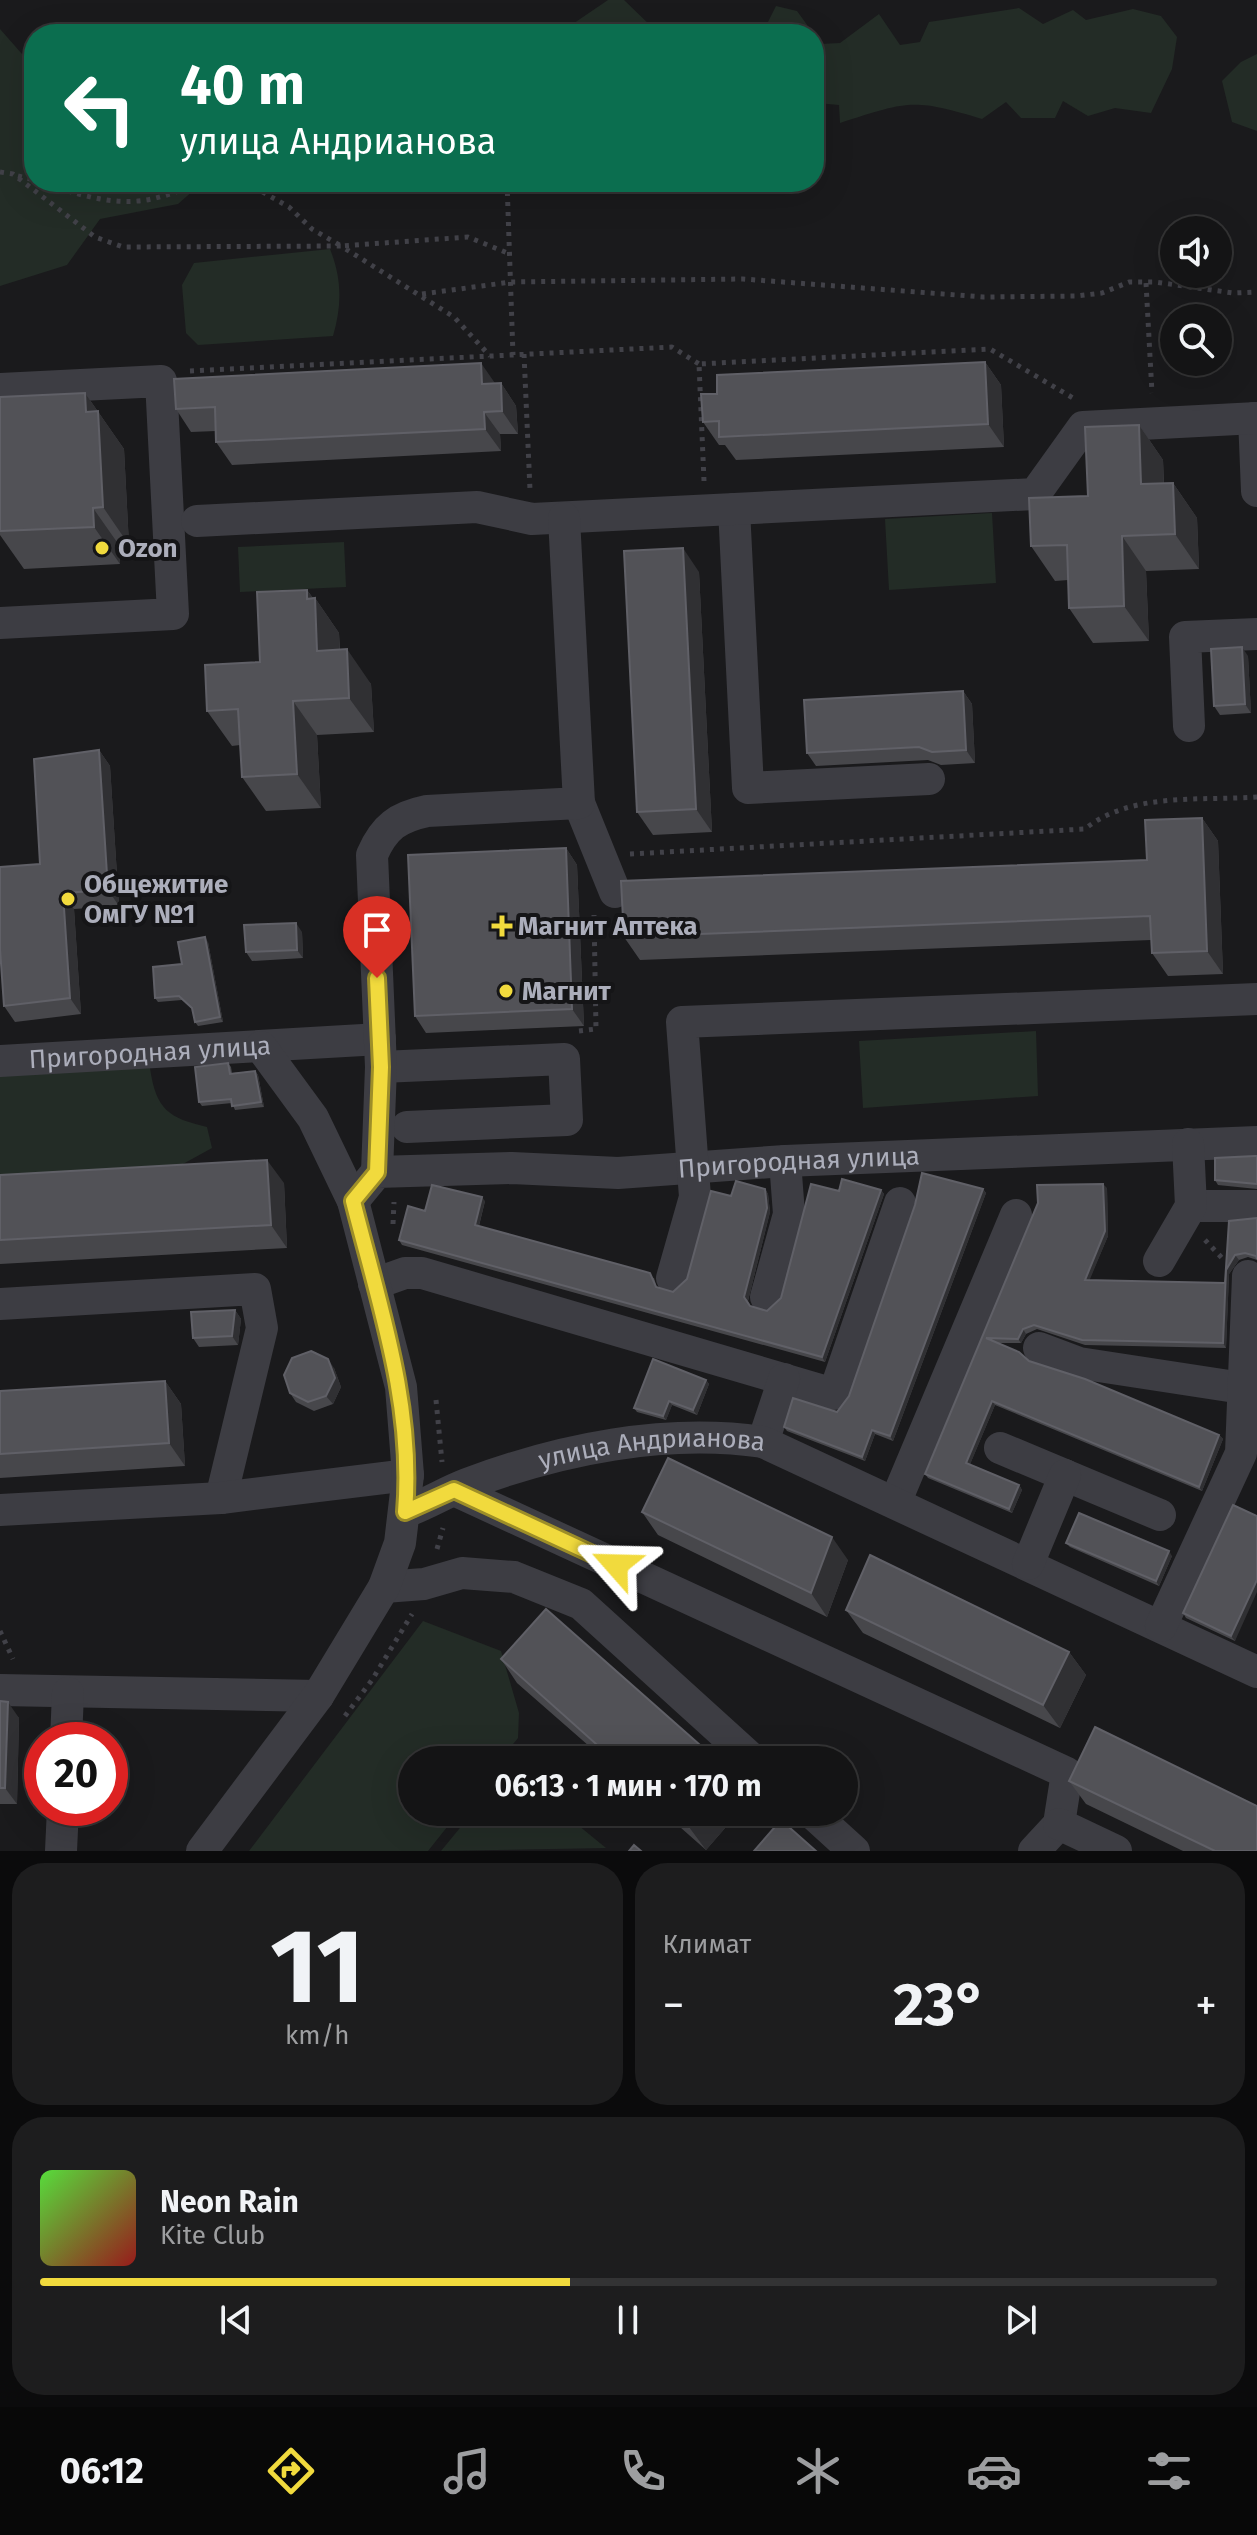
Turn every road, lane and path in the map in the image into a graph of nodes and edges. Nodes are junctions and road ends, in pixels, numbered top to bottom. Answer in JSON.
{"nodes":[{"id":1,"x":0,"y":172,"type":"edge"},
{"id":2,"x":13,"y":174,"type":"junction"},
{"id":3,"x":24,"y":177,"type":"edge"},
{"id":4,"x":24,"y":182,"type":"edge"},
{"id":5,"x":36,"y":192,"type":"edge"},
{"id":6,"x":74,"y":192,"type":"edge"},
{"id":7,"x":169,"y":192,"type":"edge"},
{"id":8,"x":264,"y":192,"type":"edge"},
{"id":9,"x":507,"y":192,"type":"edge"},
{"id":10,"x":341,"y":246,"type":"junction"},
{"id":11,"x":510,"y":254,"type":"junction"},
{"id":12,"x":511,"y":282,"type":"junction"},
{"id":13,"x":1146,"y":283,"type":"junction"},
{"id":14,"x":1257,"y":292,"type":"edge"},
{"id":15,"x":422,"y":294,"type":"junction"},
{"id":16,"x":524,"y":354,"type":"junction"},
{"id":17,"x":513,"y":355,"type":"junction"},
{"id":18,"x":490,"y":356,"type":"junction"},
{"id":19,"x":699,"y":364,"type":"junction"},
{"id":20,"x":185,"y":371,"type":"dead end"},
{"id":21,"x":0,"y":389,"type":"edge"},
{"id":22,"x":1256,"y":418,"type":"edge"},
{"id":23,"x":1154,"y":424,"type":"junction"},
{"id":24,"x":1119,"y":425,"type":"junction"},
{"id":25,"x":1257,"y":491,"type":"edge"},
{"id":26,"x":720,"y":510,"type":"junction"},
{"id":27,"x":564,"y":518,"type":"junction"},
{"id":28,"x":532,"y":519,"type":"junction"},
{"id":29,"x":197,"y":521,"type":"dead end"},
{"id":30,"x":0,"y":623,"type":"edge"},
{"id":31,"x":1257,"y":634,"type":"edge"},
{"id":32,"x":1189,"y":726,"type":"dead end"},
{"id":33,"x":929,"y":779,"type":"dead end"},
{"id":34,"x":1257,"y":797,"type":"edge"},
{"id":35,"x":579,"y":803,"type":"junction"},
{"id":36,"x":601,"y":855,"type":"junction"},
{"id":37,"x":605,"y":898,"type":"joint"},
{"id":38,"x":1257,"y":999,"type":"edge"},
{"id":39,"x":261,"y":1047,"type":"junction"},
{"id":40,"x":381,"y":1053,"type":"junction"},
{"id":41,"x":564,"y":1059,"type":"junction"},
{"id":42,"x":0,"y":1061,"type":"edge"},
{"id":43,"x":512,"y":1124,"type":"junction"},
{"id":44,"x":407,"y":1127,"type":"dead end"},
{"id":45,"x":1257,"y":1142,"type":"edge"},
{"id":46,"x":1188,"y":1144,"type":"junction"},
{"id":47,"x":785,"y":1161,"type":"junction"},
{"id":48,"x":692,"y":1166,"type":"junction"},
{"id":49,"x":512,"y":1168,"type":"junction"},
{"id":50,"x":377,"y":1172,"type":"junction"},
{"id":51,"x":353,"y":1201,"type":"junction"},
{"id":52,"x":900,"y":1203,"type":"dead end"},
{"id":53,"x":1191,"y":1206,"type":"junction"},
{"id":54,"x":1257,"y":1206,"type":"edge"},
{"id":55,"x":1016,"y":1215,"type":"dead end"},
{"id":56,"x":1159,"y":1261,"type":"dead end"},
{"id":57,"x":1248,"y":1276,"type":"joint"},
{"id":58,"x":672,"y":1278,"type":"dead end"},
{"id":59,"x":374,"y":1284,"type":"junction"},
{"id":60,"x":766,"y":1297,"type":"dead end"},
{"id":61,"x":0,"y":1304,"type":"edge"},
{"id":62,"x":1039,"y":1348,"type":"dead end"},
{"id":63,"x":784,"y":1379,"type":"junction"},
{"id":64,"x":1242,"y":1388,"type":"junction"},
{"id":65,"x":763,"y":1442,"type":"junction"},
{"id":66,"x":1000,"y":1448,"type":"dead end"},
{"id":67,"x":408,"y":1475,"type":"junction"},
{"id":68,"x":1065,"y":1475,"type":"junction"},
{"id":69,"x":454,"y":1490,"type":"junction"},
{"id":70,"x":221,"y":1498,"type":"junction"},
{"id":71,"x":895,"y":1503,"type":"junction"},
{"id":72,"x":0,"y":1510,"type":"edge"},
{"id":73,"x":405,"y":1512,"type":"junction"},
{"id":74,"x":1160,"y":1515,"type":"dead end"},
{"id":75,"x":1028,"y":1564,"type":"junction"},
{"id":76,"x":384,"y":1587,"type":"junction"},
{"id":77,"x":1161,"y":1626,"type":"junction"},
{"id":78,"x":1257,"y":1672,"type":"edge"},
{"id":79,"x":0,"y":1690,"type":"edge"},
{"id":80,"x":68,"y":1693,"type":"junction"},
{"id":81,"x":318,"y":1696,"type":"junction"},
{"id":82,"x":67,"y":1722,"type":"edge"},
{"id":83,"x":738,"y":1746,"type":"edge"},
{"id":84,"x":1059,"y":1824,"type":"junction"},
{"id":85,"x":62,"y":1826,"type":"edge"},
{"id":86,"x":826,"y":1826,"type":"edge"},
{"id":87,"x":61,"y":1851,"type":"edge"},
{"id":88,"x":202,"y":1851,"type":"edge"},
{"id":89,"x":854,"y":1851,"type":"edge"},
{"id":90,"x":1034,"y":1851,"type":"edge"},
{"id":91,"x":1116,"y":1851,"type":"edge"}],
"edges":[{"from":1,"to":2,"type":"path"},
{"from":2,"to":3,"type":"path"},
{"from":2,"to":4,"type":"path"},
{"from":5,"to":10,"type":"path"},
{"from":6,"to":7,"type":"path"},
{"from":8,"to":10,"type":"path"},
{"from":9,"to":11,"type":"path"},
{"from":10,"to":11,"type":"path"},
{"from":10,"to":15,"type":"path"},
{"from":11,"to":12,"type":"path"},
{"from":12,"to":13,"type":"path"},
{"from":12,"to":15,"type":"path"},
{"from":12,"to":17,"type":"path"},
{"from":13,"to":14,"type":"path"},
{"from":13,"to":23,"type":"path"},
{"from":15,"to":18,"type":"path"},
{"from":16,"to":17,"type":"path"},
{"from":16,"to":19,"type":"path"},
{"from":16,"to":28,"type":"path"},
{"from":17,"to":18,"type":"path"},
{"from":18,"to":20,"type":"path"},
{"from":19,"to":24,"type":"path"},
{"from":19,"to":26,"type":"path"},
{"from":21,"to":30,"type":"street"},
{"from":22,"to":23,"type":"street"},
{"from":22,"to":25,"type":"street"},
{"from":23,"to":24,"type":"street"},
{"from":24,"to":26,"type":"street"},
{"from":26,"to":27,"type":"street"},
{"from":26,"to":33,"type":"street"},
{"from":27,"to":28,"type":"street"},
{"from":27,"to":35,"type":"street"},
{"from":28,"to":29,"type":"street"},
{"from":31,"to":32,"type":"street"},
{"from":34,"to":36,"type":"path"},
{"from":35,"to":36,"type":"street"},
{"from":35,"to":40,"type":"street"},
{"from":36,"to":37,"type":"street"},
{"from":37,"to":41,"type":"path"},
{"from":38,"to":48,"type":"street"},
{"from":39,"to":40,"type":"street"},
{"from":39,"to":42,"type":"street","name":"Пригородная улица"},
{"from":39,"to":51,"type":"street","name":"Пригородная улица"},
{"from":40,"to":41,"type":"street"},
{"from":40,"to":50,"type":"street"},
{"from":41,"to":43,"type":"street"},
{"from":43,"to":44,"type":"street"},
{"from":43,"to":49,"type":"street"},
{"from":45,"to":46,"type":"street","name":"Пригородная улица"},
{"from":46,"to":47,"type":"street","name":"Пригородная улица"},
{"from":46,"to":53,"type":"street"},
{"from":47,"to":48,"type":"street","name":"Пригородная улица"},
{"from":47,"to":60,"type":"street"},
{"from":48,"to":49,"type":"street","name":"Пригородная улица"},
{"from":48,"to":58,"type":"street"},
{"from":49,"to":50,"type":"street","name":"Пригородная улица"},
{"from":50,"to":51,"type":"street"},
{"from":51,"to":59,"type":"street","name":"Пригородная улица"},
{"from":52,"to":63,"type":"street"},
{"from":53,"to":54,"type":"street"},
{"from":53,"to":56,"type":"street"},
{"from":53,"to":57,"type":"path"},
{"from":55,"to":71,"type":"street"},
{"from":57,"to":64,"type":"street"},
{"from":59,"to":63,"type":"street"},
{"from":59,"to":67,"type":"street","name":"Пригородная улица"},
{"from":61,"to":70,"type":"street"},
{"from":62,"to":64,"type":"street"},
{"from":63,"to":65,"type":"street"},
{"from":64,"to":77,"type":"street"},
{"from":65,"to":69,"type":"street","name":"улица Андрианова"},
{"from":65,"to":71,"type":"street","name":"улица Андрианова"},
{"from":66,"to":68,"type":"street"},
{"from":67,"to":70,"type":"street"},
{"from":67,"to":73,"type":"street","name":"Пригородная улица"},
{"from":68,"to":74,"type":"street"},
{"from":68,"to":75,"type":"street"},
{"from":69,"to":73,"type":"street","name":"улица Андрианова"},
{"from":69,"to":84,"type":"street"},
{"from":70,"to":72,"type":"street"},
{"from":71,"to":75,"type":"street","name":"улица Андрианова"},
{"from":73,"to":76,"type":"street"},
{"from":75,"to":77,"type":"street","name":"улица Андрианова"},
{"from":76,"to":81,"type":"street"},
{"from":76,"to":83,"type":"street"},
{"from":77,"to":78,"type":"street","name":"улица Андрианова"},
{"from":79,"to":80,"type":"street"},
{"from":80,"to":81,"type":"street"},
{"from":80,"to":82,"type":"street"},
{"from":81,"to":88,"type":"street"},
{"from":84,"to":90,"type":"street"},
{"from":84,"to":91,"type":"street"},
{"from":85,"to":87,"type":"street"},
{"from":86,"to":89,"type":"street"}]}
